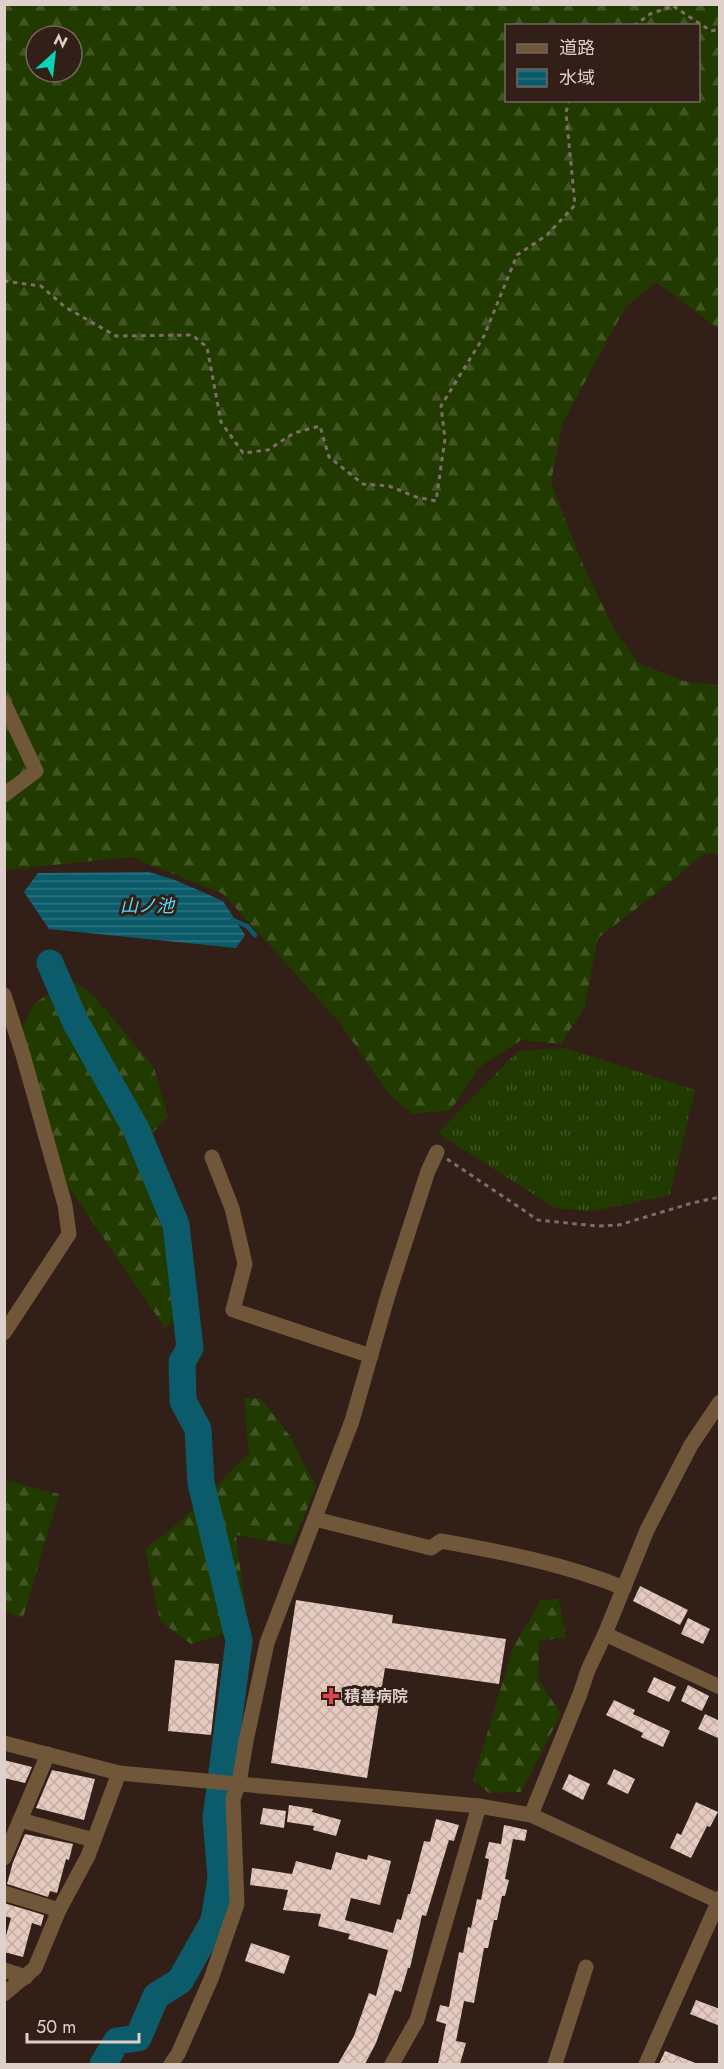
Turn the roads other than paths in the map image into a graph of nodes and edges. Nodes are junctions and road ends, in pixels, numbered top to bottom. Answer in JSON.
{"nodes":[{"id":1,"x":4,"y":703,"type":"edge"},
{"id":2,"x":4,"y":795,"type":"edge"},
{"id":3,"x":4,"y":995,"type":"edge"},
{"id":4,"x":437,"y":1152,"type":"road end"},
{"id":5,"x":212,"y":1157,"type":"dead end"},
{"id":6,"x":4,"y":1333,"type":"edge"},
{"id":7,"x":370,"y":1356,"type":"junction"},
{"id":8,"x":720,"y":1402,"type":"edge"},
{"id":9,"x":315,"y":1519,"type":"junction"},
{"id":10,"x":624,"y":1588,"type":"junction"},
{"id":11,"x":605,"y":1634,"type":"junction"},
{"id":12,"x":720,"y":1687,"type":"edge"},
{"id":13,"x":4,"y":1743,"type":"edge"},
{"id":14,"x":48,"y":1754,"type":"junction"},
{"id":15,"x":119,"y":1773,"type":"junction"},
{"id":16,"x":235,"y":1783,"type":"junction"},
{"id":17,"x":479,"y":1806,"type":"junction"},
{"id":18,"x":531,"y":1815,"type":"junction"},
{"id":19,"x":20,"y":1820,"type":"junction"},
{"id":20,"x":94,"y":1840,"type":"junction"},
{"id":21,"x":4,"y":1858,"type":"edge"},
{"id":22,"x":4,"y":1893,"type":"edge"},
{"id":23,"x":719,"y":1900,"type":"edge"},
{"id":24,"x":59,"y":1910,"type":"junction"},
{"id":25,"x":586,"y":1967,"type":"dead end"},
{"id":26,"x":4,"y":1970,"type":"edge"},
{"id":27,"x":26,"y":1977,"type":"junction"},
{"id":28,"x":4,"y":1994,"type":"edge"},
{"id":29,"x":171,"y":2064,"type":"edge"},
{"id":30,"x":392,"y":2064,"type":"edge"},
{"id":31,"x":555,"y":2064,"type":"edge"},
{"id":32,"x":646,"y":2064,"type":"edge"}],
"edges":[{"from":1,"to":2,"type":"street"},
{"from":3,"to":6,"type":"street"},
{"from":4,"to":7,"type":"street"},
{"from":5,"to":7,"type":"street"},
{"from":7,"to":9,"type":"street"},
{"from":8,"to":10,"type":"street"},
{"from":9,"to":10,"type":"street"},
{"from":9,"to":16,"type":"street"},
{"from":10,"to":11,"type":"street"},
{"from":11,"to":12,"type":"street"},
{"from":11,"to":18,"type":"street"},
{"from":13,"to":14,"type":"street"},
{"from":14,"to":15,"type":"street"},
{"from":14,"to":19,"type":"street"},
{"from":15,"to":16,"type":"street"},
{"from":15,"to":20,"type":"street"},
{"from":16,"to":17,"type":"street"},
{"from":16,"to":29,"type":"street"},
{"from":17,"to":18,"type":"street"},
{"from":17,"to":30,"type":"street"},
{"from":18,"to":23,"type":"street"},
{"from":19,"to":20,"type":"street"},
{"from":19,"to":21,"type":"street"},
{"from":20,"to":24,"type":"street"},
{"from":22,"to":24,"type":"street"},
{"from":23,"to":32,"type":"street"},
{"from":24,"to":27,"type":"street"},
{"from":25,"to":31,"type":"street"},
{"from":26,"to":27,"type":"street"},
{"from":27,"to":28,"type":"street"}]}
